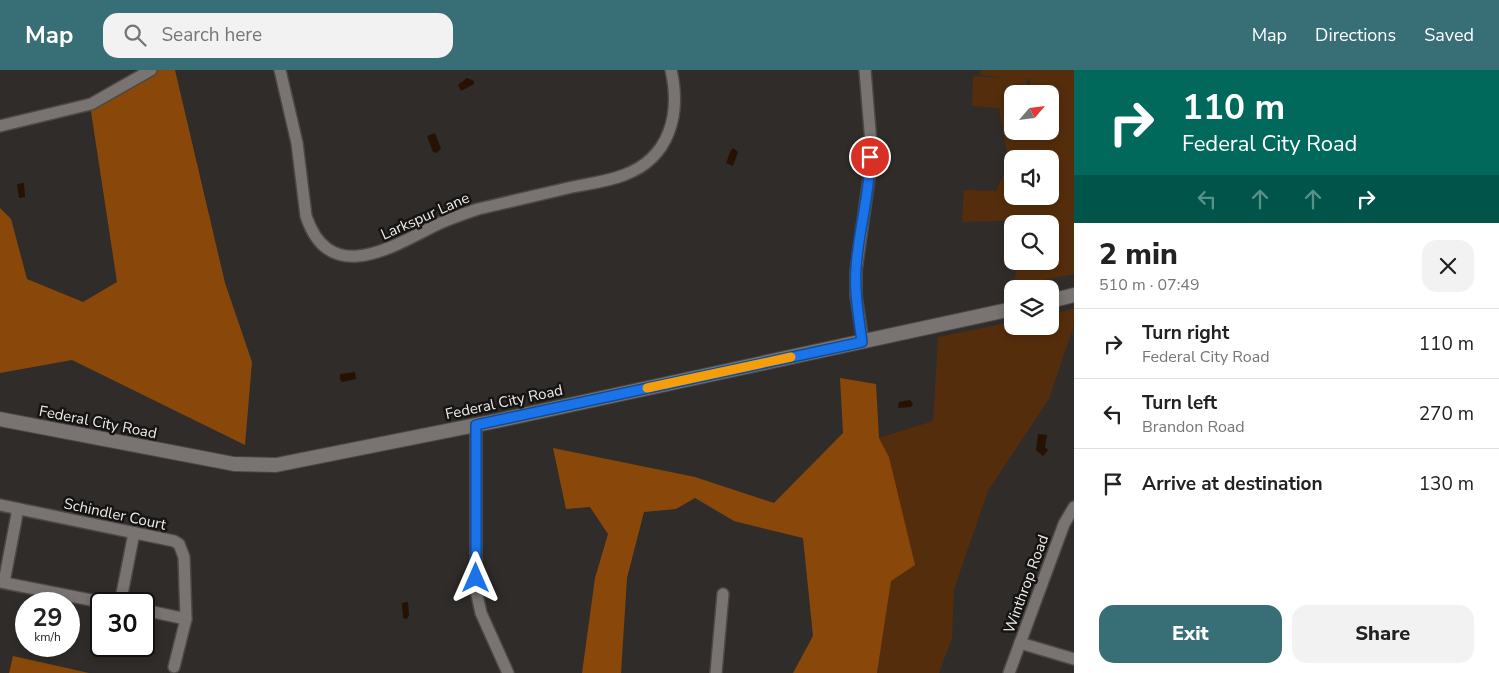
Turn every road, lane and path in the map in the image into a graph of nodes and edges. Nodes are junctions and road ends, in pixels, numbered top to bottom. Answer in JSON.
{"nodes":[{"id":1,"x":151,"y":70,"type":"edge"},
{"id":2,"x":280,"y":70,"type":"edge"},
{"id":3,"x":671,"y":70,"type":"edge"},
{"id":4,"x":865,"y":70,"type":"edge"},
{"id":5,"x":0,"y":126,"type":"edge"},
{"id":6,"x":1074,"y":295,"type":"edge"},
{"id":7,"x":1059,"y":298,"type":"edge"},
{"id":8,"x":1004,"y":311,"type":"edge"},
{"id":9,"x":862,"y":342,"type":"junction"},
{"id":10,"x":0,"y":419,"type":"edge"},
{"id":11,"x":476,"y":425,"type":"junction"},
{"id":12,"x":0,"y":505,"type":"edge"},
{"id":13,"x":1074,"y":507,"type":"edge"},
{"id":14,"x":18,"y":509,"type":"junction"},
{"id":15,"x":134,"y":533,"type":"junction"},
{"id":16,"x":2,"y":582,"type":"edge"},
{"id":17,"x":122,"y":592,"type":"edge"},
{"id":18,"x":723,"y":594,"type":"dead end"},
{"id":19,"x":90,"y":600,"type":"edge"},
{"id":20,"x":155,"y":612,"type":"edge"},
{"id":21,"x":186,"y":619,"type":"junction"},
{"id":22,"x":1020,"y":643,"type":"junction"},
{"id":23,"x":1074,"y":659,"type":"edge"},
{"id":24,"x":174,"y":667,"type":"dead end"},
{"id":25,"x":508,"y":673,"type":"edge"},
{"id":26,"x":716,"y":673,"type":"edge"},
{"id":27,"x":1009,"y":673,"type":"edge"}],
"edges":[{"from":1,"to":5,"type":"street"},
{"from":2,"to":3,"type":"street","name":"Larkspur Lane"},
{"from":4,"to":9,"type":"street"},
{"from":6,"to":7,"type":"street"},
{"from":8,"to":9,"type":"street","name":"Federal City Road"},
{"from":9,"to":11,"type":"street","name":"Federal City Road"},
{"from":10,"to":11,"type":"street","name":"Federal City Road"},
{"from":11,"to":25,"type":"street"},
{"from":12,"to":14,"type":"street","name":"Schindler Court"},
{"from":13,"to":22,"type":"street","name":"Winthrop Road"},
{"from":14,"to":15,"type":"street","name":"Schindler Court"},
{"from":14,"to":16,"type":"street"},
{"from":15,"to":17,"type":"street"},
{"from":15,"to":21,"type":"street","name":"Schindler Court"},
{"from":16,"to":19,"type":"street"},
{"from":18,"to":26,"type":"street"},
{"from":20,"to":21,"type":"street"},
{"from":21,"to":24,"type":"street","name":"Schindler Court"},
{"from":22,"to":23,"type":"street"},
{"from":22,"to":27,"type":"street","name":"Winthrop Road"}]}
